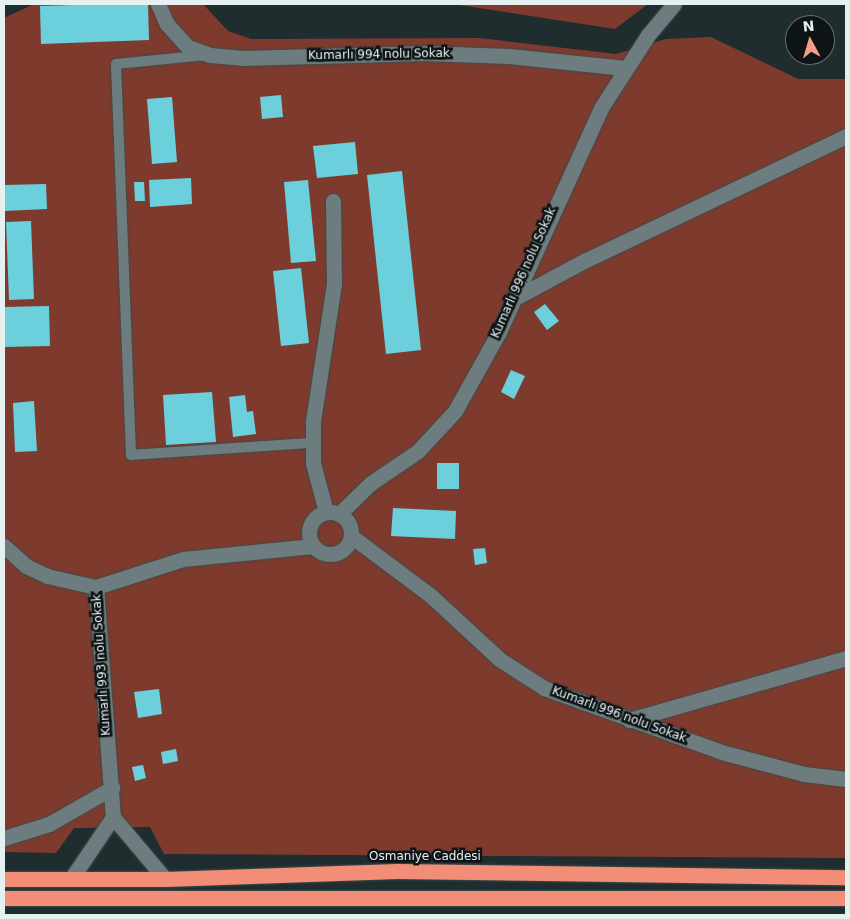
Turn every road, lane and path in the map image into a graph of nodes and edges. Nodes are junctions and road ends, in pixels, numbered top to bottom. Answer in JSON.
{"nodes":[{"id":1,"x":158,"y":4,"type":"edge"},
{"id":2,"x":674,"y":4,"type":"edge"},
{"id":3,"x":210,"y":55,"type":"junction"},
{"id":4,"x":625,"y":68,"type":"junction"},
{"id":5,"x":846,"y":136,"type":"edge"},
{"id":6,"x":333,"y":201,"type":"dead end"},
{"id":7,"x":513,"y":299,"type":"junction"},
{"id":8,"x":313,"y":443,"type":"junction"},
{"id":9,"x":333,"y":513,"type":"junction"},
{"id":10,"x":351,"y":536,"type":"junction"},
{"id":11,"x":4,"y":546,"type":"edge"},
{"id":12,"x":313,"y":546,"type":"junction"},
{"id":13,"x":96,"y":587,"type":"junction"},
{"id":14,"x":846,"y":658,"type":"edge"},
{"id":15,"x":629,"y":720,"type":"junction"},
{"id":16,"x":846,"y":779,"type":"edge"},
{"id":17,"x":112,"y":788,"type":"junction"},
{"id":18,"x":113,"y":817,"type":"junction"},
{"id":19,"x":4,"y":838,"type":"edge"},
{"id":20,"x":846,"y":878,"type":"edge"},
{"id":21,"x":4,"y":879,"type":"edge"},
{"id":22,"x":71,"y":879,"type":"junction"},
{"id":23,"x":165,"y":879,"type":"junction"},
{"id":24,"x":4,"y":898,"type":"edge"},
{"id":25,"x":846,"y":898,"type":"edge"}],
"edges":[{"from":1,"to":3,"type":"street","name":"Kumarlı 994 nolu Sokak"},
{"from":2,"to":4,"type":"street","name":"Kumarlı 996 nolu Sokak"},
{"from":3,"to":4,"type":"street","name":"Kumarlı 994 nolu Sokak"},
{"from":3,"to":8,"type":"lane"},
{"from":4,"to":7,"type":"street","name":"Kumarlı 996 nolu Sokak"},
{"from":5,"to":7,"type":"street"},
{"from":6,"to":8,"type":"street"},
{"from":7,"to":9,"type":"street","name":"Kumarlı 996 nolu Sokak"},
{"from":8,"to":9,"type":"street"},
{"from":9,"to":10,"type":"street"},
{"from":9,"to":12,"type":"street"},
{"from":10,"to":12,"type":"street"},
{"from":10,"to":15,"type":"street","name":"Kumarlı 996 nolu Sokak"},
{"from":11,"to":13,"type":"street","name":"Kumarlı 993 nolu Sokak"},
{"from":12,"to":13,"type":"street"},
{"from":13,"to":17,"type":"street","name":"Kumarlı 993 nolu Sokak"},
{"from":14,"to":15,"type":"street"},
{"from":15,"to":16,"type":"street","name":"Kumarlı 996 nolu Sokak"},
{"from":17,"to":18,"type":"street","name":"Kumarlı 993 nolu Sokak"},
{"from":17,"to":19,"type":"street"},
{"from":18,"to":22,"type":"street"},
{"from":18,"to":23,"type":"street"},
{"from":20,"to":23,"type":"highway","name":"Osmaniye Caddesi"},
{"from":21,"to":22,"type":"highway","name":"Osmaniye Caddesi"},
{"from":22,"to":23,"type":"highway","name":"Osmaniye Caddesi"},
{"from":24,"to":25,"type":"highway"}]}
